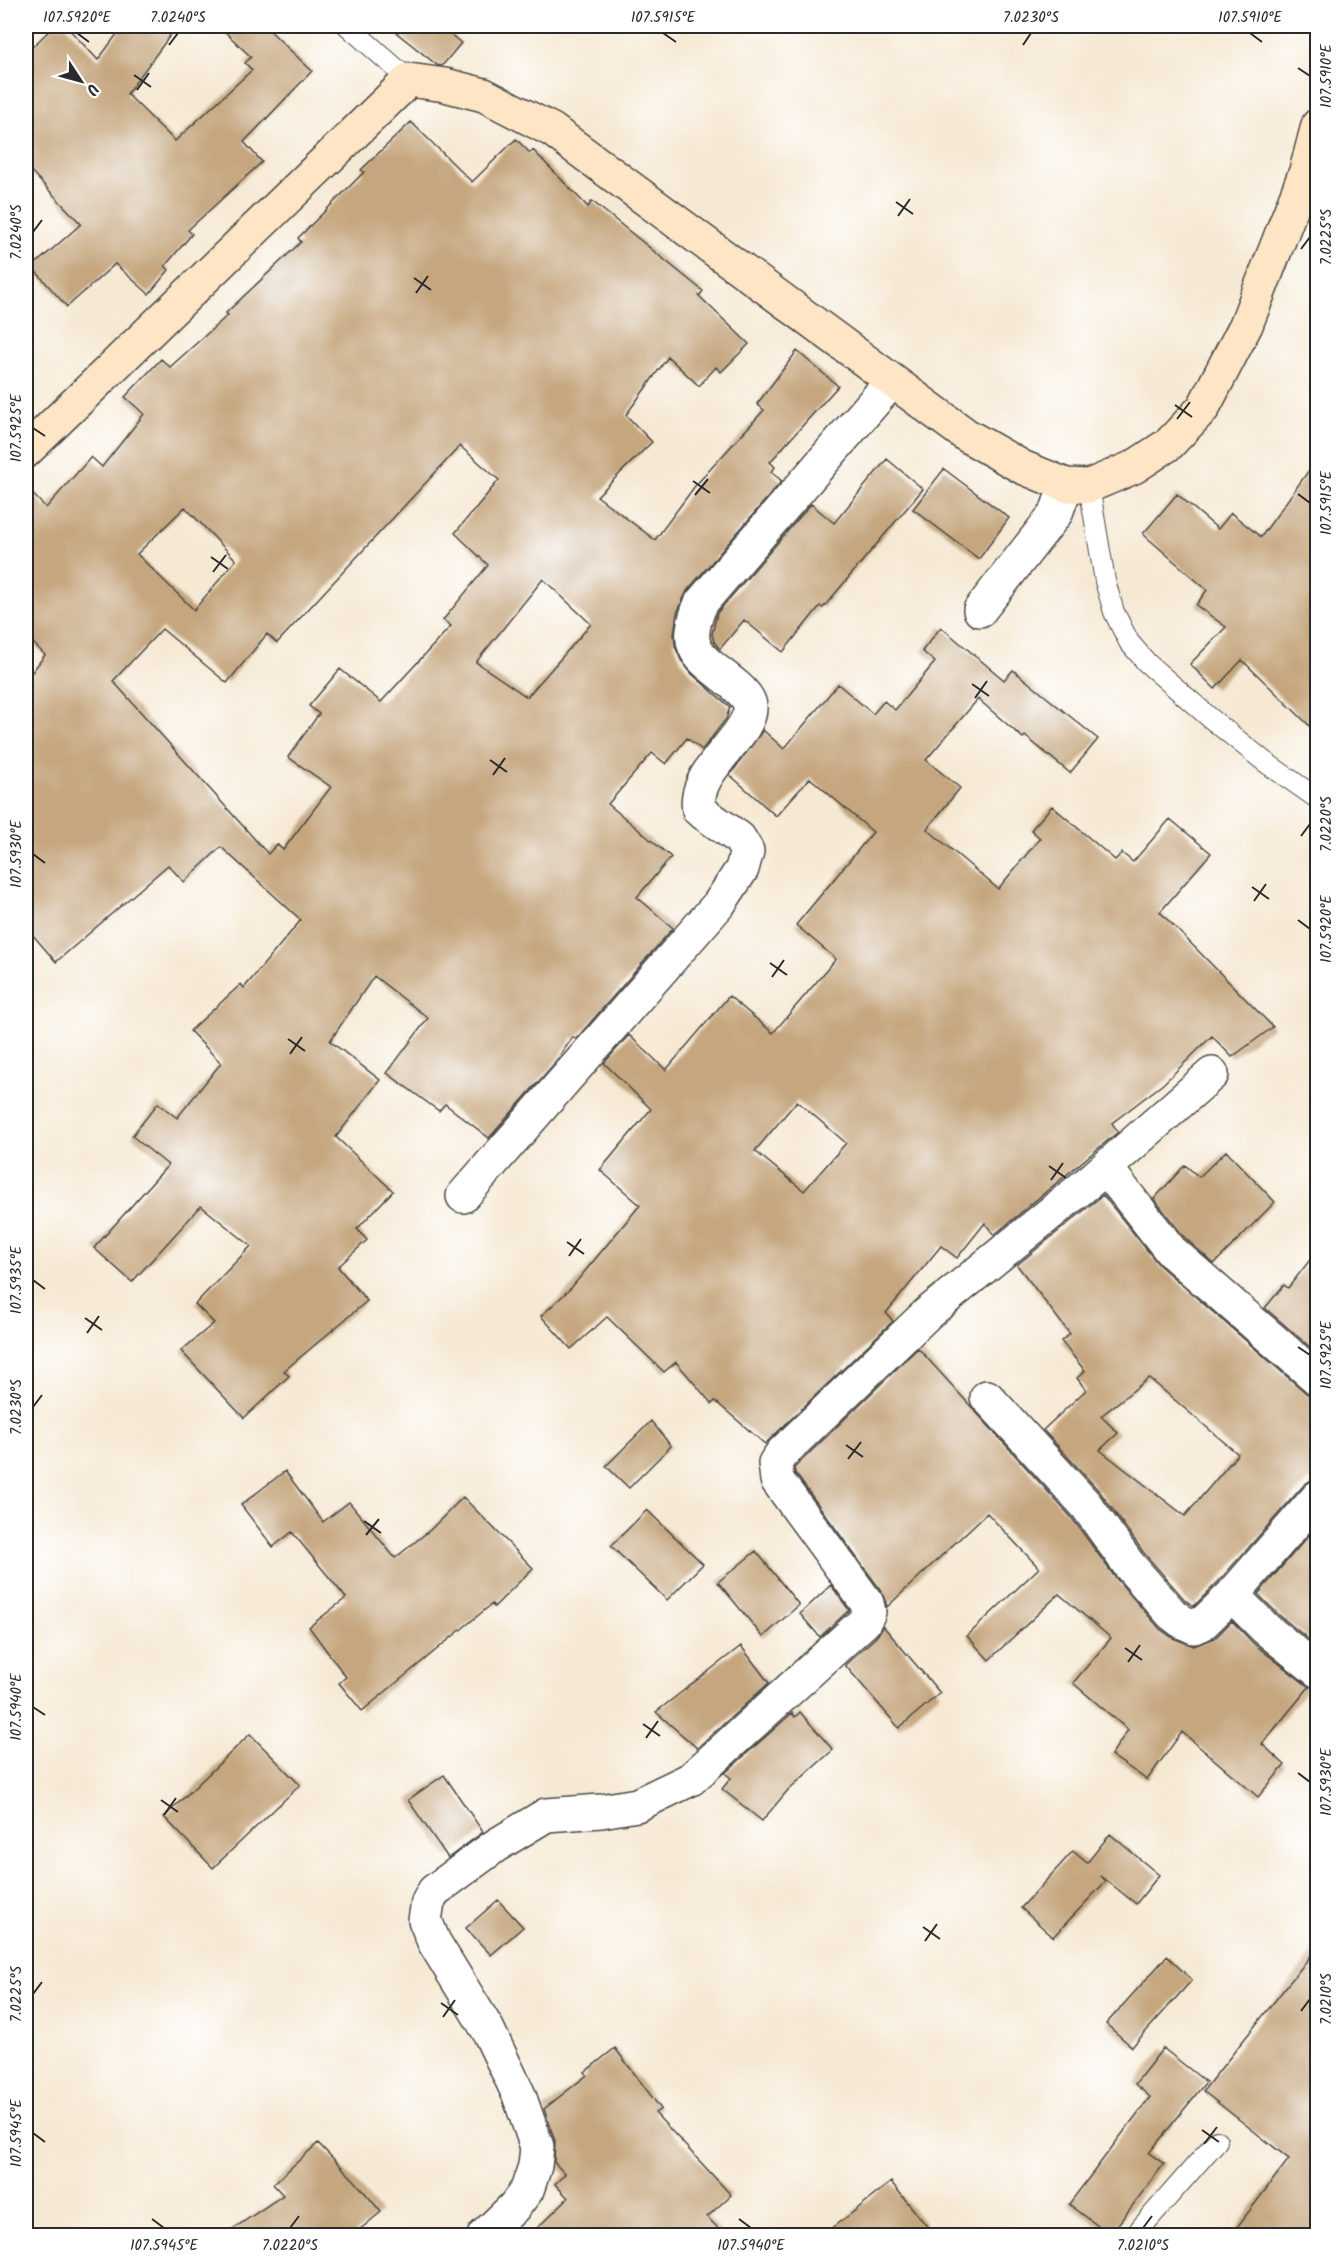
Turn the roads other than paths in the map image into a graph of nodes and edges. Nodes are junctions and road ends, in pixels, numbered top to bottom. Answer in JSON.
{"nodes":[{"id":1,"x":348,"y":26,"type":"edge"},
{"id":2,"x":408,"y":80,"type":"junction"},
{"id":3,"x":1317,"y":125,"type":"edge"},
{"id":4,"x":892,"y":381,"type":"junction"},
{"id":5,"x":26,"y":451,"type":"edge"},
{"id":6,"x":1077,"y":485,"type":"junction"},
{"id":7,"x":980,"y":610,"type":"dead end"},
{"id":8,"x":1317,"y":799,"type":"edge"},
{"id":9,"x":1212,"y":1074,"type":"dead end"},
{"id":10,"x":1106,"y":1168,"type":"junction"},
{"id":11,"x":463,"y":1196,"type":"dead end"},
{"id":12,"x":1317,"y":1379,"type":"edge"},
{"id":13,"x":987,"y":1397,"type":"dead end"},
{"id":14,"x":1317,"y":1497,"type":"edge"},
{"id":15,"x":1232,"y":1595,"type":"junction"},
{"id":16,"x":1317,"y":1671,"type":"edge"},
{"id":17,"x":1217,"y":2141,"type":"dead end"},
{"id":18,"x":1140,"y":2233,"type":"edge"},
{"id":19,"x":484,"y":2235,"type":"edge"}],
"edges":[{"from":1,"to":2,"type":"lane"},
{"from":2,"to":4,"type":"street"},
{"from":2,"to":5,"type":"street"},
{"from":3,"to":6,"type":"street"},
{"from":4,"to":6,"type":"street"},
{"from":4,"to":11,"type":"street"},
{"from":6,"to":7,"type":"street"},
{"from":6,"to":8,"type":"lane"},
{"from":9,"to":10,"type":"street"},
{"from":10,"to":12,"type":"street"},
{"from":10,"to":19,"type":"street"},
{"from":13,"to":15,"type":"street"},
{"from":14,"to":15,"type":"street"},
{"from":15,"to":16,"type":"street"},
{"from":17,"to":18,"type":"lane"}]}
